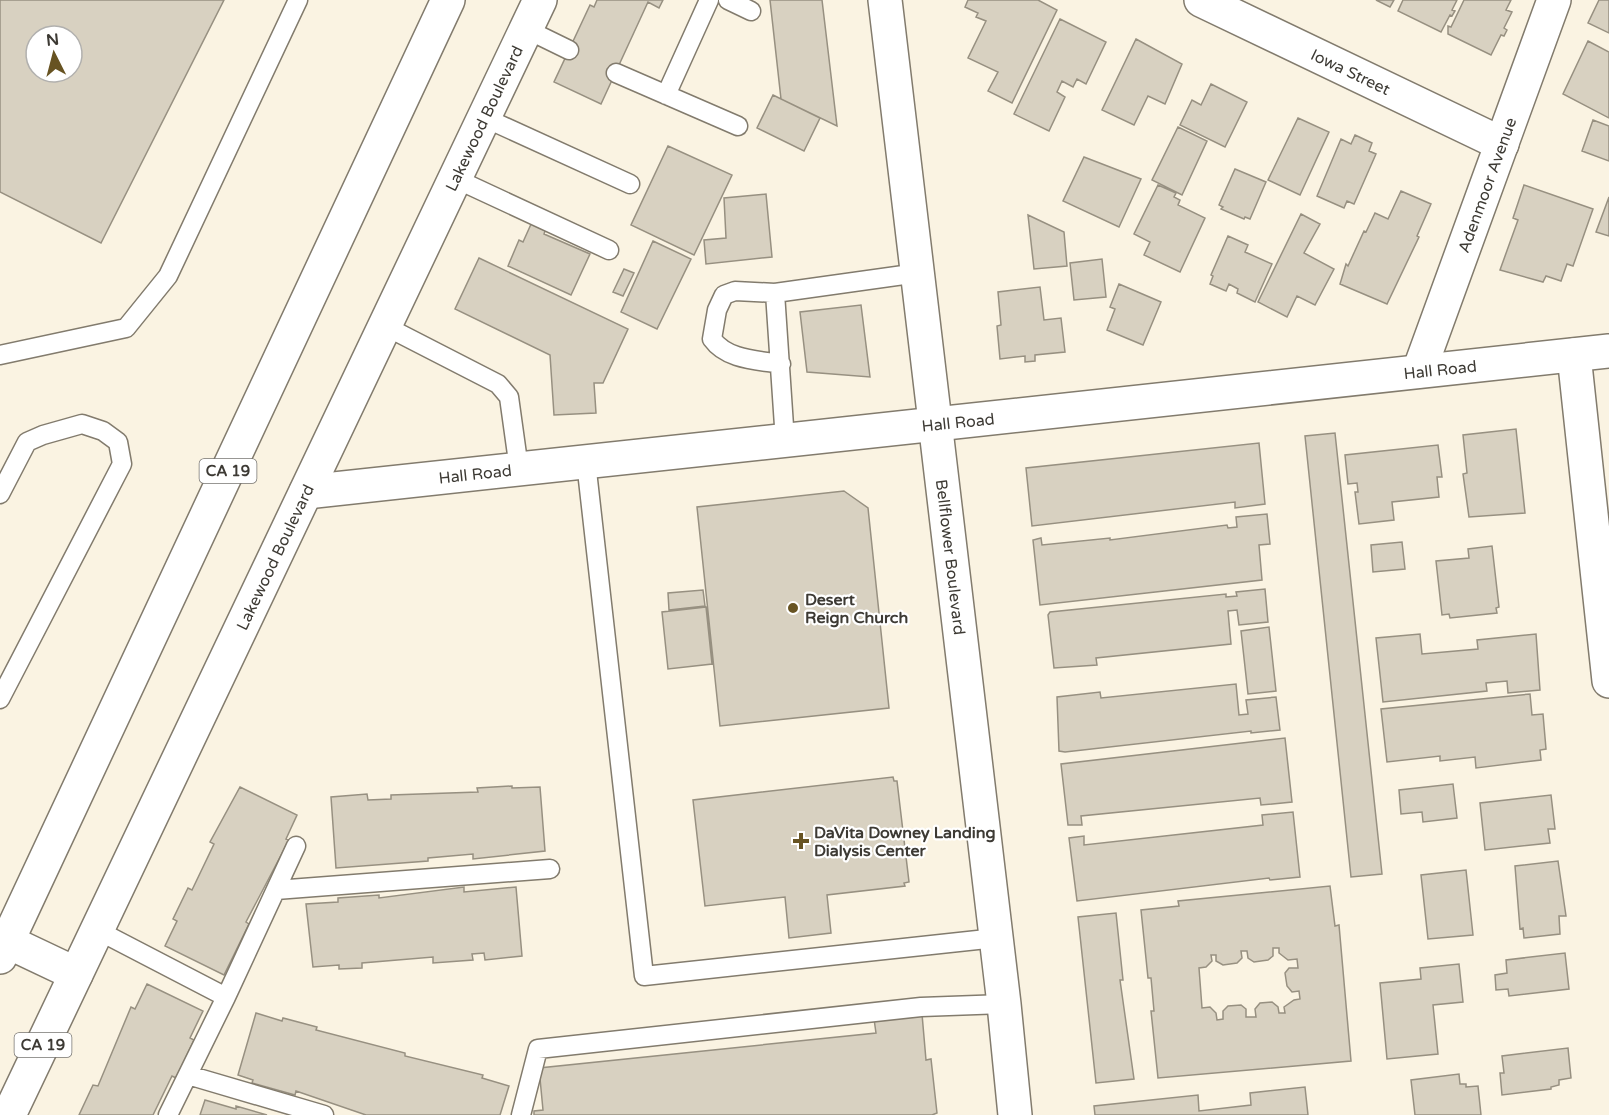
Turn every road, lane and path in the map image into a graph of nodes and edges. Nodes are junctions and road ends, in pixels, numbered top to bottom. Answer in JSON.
{"nodes":[{"id":1,"x":298,"y":0,"type":"edge"},
{"id":2,"x":448,"y":0,"type":"edge"},
{"id":3,"x":540,"y":0,"type":"edge"},
{"id":4,"x":710,"y":0,"type":"edge"},
{"id":5,"x":728,"y":0,"type":"edge"},
{"id":6,"x":885,"y":0,"type":"edge"},
{"id":7,"x":1201,"y":0,"type":"edge"},
{"id":8,"x":1554,"y":0,"type":"edge"},
{"id":9,"x":751,"y":10,"type":"dead end"},
{"id":10,"x":526,"y":29,"type":"junction"},
{"id":11,"x":569,"y":50,"type":"dead end"},
{"id":12,"x":616,"y":73,"type":"dead end"},
{"id":13,"x":666,"y":95,"type":"junction"},
{"id":14,"x":483,"y":117,"type":"junction"},
{"id":15,"x":738,"y":126,"type":"dead end"},
{"id":16,"x":1503,"y":144,"type":"junction"},
{"id":17,"x":454,"y":178,"type":"junction"},
{"id":18,"x":630,"y":184,"type":"dead end"},
{"id":19,"x":609,"y":250,"type":"dead end"},
{"id":20,"x":918,"y":273,"type":"junction"},
{"id":21,"x":775,"y":293,"type":"junction"},
{"id":22,"x":385,"y":326,"type":"junction"},
{"id":23,"x":1609,"y":351,"type":"edge"},
{"id":24,"x":1574,"y":354,"type":"junction"},
{"id":25,"x":0,"y":355,"type":"edge"},
{"id":26,"x":781,"y":364,"type":"junction"},
{"id":27,"x":1419,"y":371,"type":"junction"},
{"id":28,"x":936,"y":424,"type":"junction"},
{"id":29,"x":785,"y":441,"type":"junction"},
{"id":30,"x":586,"y":462,"type":"junction"},
{"id":31,"x":519,"y":469,"type":"junction"},
{"id":32,"x":306,"y":492,"type":"junction"},
{"id":33,"x":0,"y":494,"type":"edge"},
{"id":34,"x":1609,"y":681,"type":"edge"},
{"id":35,"x":0,"y":699,"type":"edge"},
{"id":36,"x":296,"y":846,"type":"dead end"},
{"id":37,"x":550,"y":869,"type":"dead end"},
{"id":38,"x":276,"y":890,"type":"junction"},
{"id":39,"x":97,"y":930,"type":"junction"},
{"id":40,"x":996,"y":938,"type":"junction"},
{"id":41,"x":2,"y":945,"type":"edge"},
{"id":42,"x":76,"y":974,"type":"junction"},
{"id":43,"x":226,"y":997,"type":"junction"},
{"id":44,"x":1004,"y":1004,"type":"junction"},
{"id":45,"x":188,"y":1075,"type":"junction"},
{"id":46,"x":9,"y":1115,"type":"edge"},
{"id":47,"x":168,"y":1115,"type":"edge"},
{"id":48,"x":324,"y":1115,"type":"edge"},
{"id":49,"x":521,"y":1115,"type":"edge"},
{"id":50,"x":1014,"y":1115,"type":"edge"}],
"edges":[{"from":1,"to":25,"type":"lane"},
{"from":2,"to":41,"type":"main road","number":"CA 19"},
{"from":3,"to":10,"type":"main road","name":"Lakewood Boulevard"},
{"from":4,"to":13,"type":"lane"},
{"from":5,"to":9,"type":"lane"},
{"from":6,"to":20,"type":"main road","name":"Bellflower Boulevard"},
{"from":7,"to":16,"type":"main road","name":"Iowa Street"},
{"from":8,"to":16,"type":"main road","name":"Adenmoor Avenue"},
{"from":10,"to":11,"type":"lane"},
{"from":10,"to":14,"type":"main road","name":"Lakewood Boulevard"},
{"from":12,"to":13,"type":"lane"},
{"from":13,"to":15,"type":"lane"},
{"from":14,"to":17,"type":"main road","name":"Lakewood Boulevard"},
{"from":14,"to":18,"type":"lane"},
{"from":16,"to":27,"type":"main road","name":"Adenmoor Avenue"},
{"from":17,"to":19,"type":"lane"},
{"from":17,"to":22,"type":"main road","name":"Lakewood Boulevard"},
{"from":20,"to":21,"type":"lane"},
{"from":20,"to":28,"type":"main road","name":"Bellflower Boulevard"},
{"from":21,"to":26,"type":"lane"},
{"from":21,"to":26,"type":"lane"},
{"from":22,"to":31,"type":"lane"},
{"from":22,"to":32,"type":"main road","name":"Lakewood Boulevard"},
{"from":23,"to":24,"type":"main road","name":"Hall Road"},
{"from":24,"to":27,"type":"main road","name":"Hall Road"},
{"from":24,"to":34,"type":"main road"},
{"from":26,"to":29,"type":"lane"},
{"from":27,"to":28,"type":"main road","name":"Hall Road"},
{"from":28,"to":29,"type":"main road","name":"Hall Road"},
{"from":28,"to":40,"type":"main road","name":"Bellflower Boulevard"},
{"from":29,"to":30,"type":"main road","name":"Hall Road"},
{"from":30,"to":31,"type":"main road","name":"Hall Road"},
{"from":30,"to":40,"type":"lane"},
{"from":31,"to":32,"type":"main road","name":"Hall Road"},
{"from":32,"to":39,"type":"main road","name":"Lakewood Boulevard","number":"CA 19"},
{"from":33,"to":35,"type":"lane"},
{"from":36,"to":38,"type":"lane"},
{"from":37,"to":38,"type":"lane"},
{"from":38,"to":43,"type":"lane"},
{"from":39,"to":42,"type":"main road","name":"Lakewood Boulevard","number":"CA 19"},
{"from":39,"to":43,"type":"lane"},
{"from":40,"to":44,"type":"main road","name":"Bellflower Boulevard"},
{"from":41,"to":42,"type":"main road"},
{"from":42,"to":46,"type":"main road","name":"Lakewood Boulevard","number":"CA 19"},
{"from":43,"to":45,"type":"lane"},
{"from":44,"to":49,"type":"lane"},
{"from":44,"to":50,"type":"main road","name":"Bellflower Boulevard"},
{"from":45,"to":47,"type":"lane"},
{"from":45,"to":48,"type":"lane"}]}
